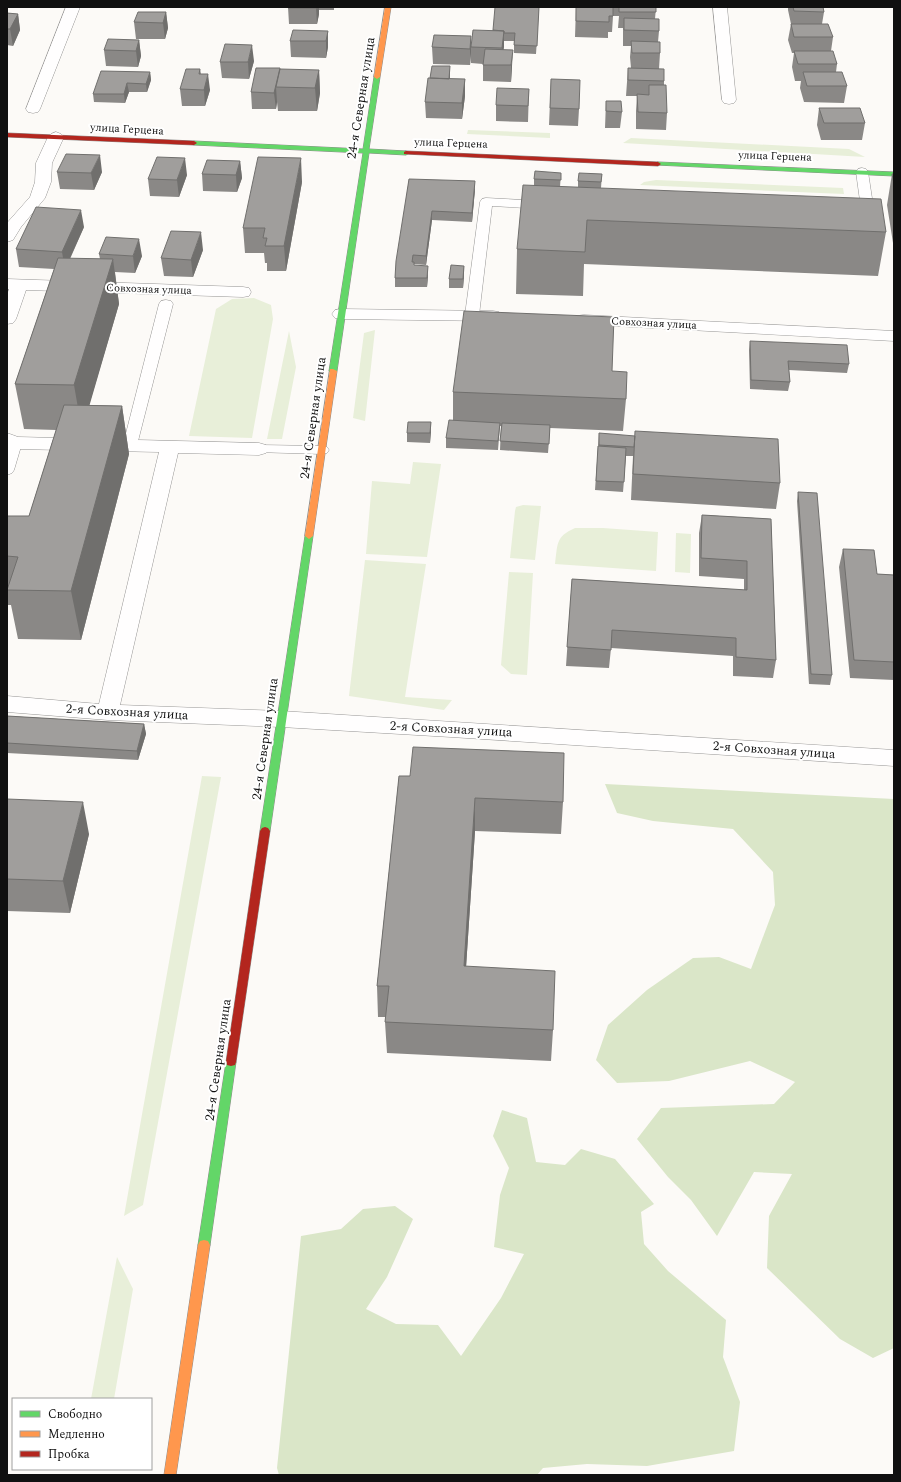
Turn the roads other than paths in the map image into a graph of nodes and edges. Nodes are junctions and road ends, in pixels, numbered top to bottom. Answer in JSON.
{"nodes":[{"id":1,"x":73,"y":7,"type":"edge"},
{"id":2,"x":388,"y":7,"type":"edge"},
{"id":3,"x":720,"y":7,"type":"edge"},
{"id":4,"x":729,"y":100,"type":"dead end"},
{"id":5,"x":33,"y":109,"type":"dead end"},
{"id":6,"x":7,"y":135,"type":"edge"},
{"id":7,"x":56,"y":137,"type":"junction"},
{"id":8,"x":366,"y":152,"type":"junction"},
{"id":9,"x":862,"y":172,"type":"junction"},
{"id":10,"x":894,"y":174,"type":"edge"},
{"id":11,"x":558,"y":205,"type":"edge"},
{"id":12,"x":853,"y":217,"type":"edge"},
{"id":13,"x":7,"y":237,"type":"edge"},
{"id":14,"x":13,"y":284,"type":"edge"},
{"id":15,"x":243,"y":292,"type":"dead end"},
{"id":16,"x":166,"y":304,"type":"dead end"},
{"id":17,"x":341,"y":314,"type":"junction"},
{"id":18,"x":472,"y":315,"type":"junction"},
{"id":19,"x":510,"y":317,"type":"edge"},
{"id":20,"x":7,"y":319,"type":"edge"},
{"id":21,"x":571,"y":319,"type":"edge"},
{"id":22,"x":894,"y":336,"type":"edge"},
{"id":23,"x":11,"y":441,"type":"edge"},
{"id":24,"x":130,"y":445,"type":"junction"},
{"id":25,"x":170,"y":446,"type":"junction"},
{"id":26,"x":259,"y":449,"type":"joint"},
{"id":27,"x":322,"y":450,"type":"junction"},
{"id":28,"x":7,"y":470,"type":"edge"},
{"id":29,"x":7,"y":704,"type":"edge"},
{"id":30,"x":108,"y":712,"type":"junction"},
{"id":31,"x":281,"y":719,"type":"junction"},
{"id":32,"x":894,"y":758,"type":"edge"},
{"id":33,"x":170,"y":1475,"type":"edge"}],
"edges":[{"from":1,"to":5,"type":"street"},
{"from":2,"to":8,"type":"main road","name":"24-я Северная улица"},
{"from":3,"to":4,"type":"street"},
{"from":6,"to":7,"type":"main road","name":"улица Герцена"},
{"from":7,"to":8,"type":"main road","name":"улица Герцена"},
{"from":7,"to":13,"type":"street"},
{"from":8,"to":9,"type":"main road","name":"улица Герцена"},
{"from":8,"to":17,"type":"main road","name":"24-я Северная улица"},
{"from":9,"to":10,"type":"main road","name":"улица Герцена"},
{"from":9,"to":12,"type":"lane"},
{"from":11,"to":18,"type":"lane"},
{"from":14,"to":15,"type":"street","name":"Совхозная улица"},
{"from":14,"to":20,"type":"street"},
{"from":16,"to":24,"type":"lane"},
{"from":17,"to":18,"type":"street"},
{"from":17,"to":27,"type":"main road","name":"24-я Северная улица"},
{"from":18,"to":19,"type":"street"},
{"from":21,"to":22,"type":"street","name":"Совхозная улица"},
{"from":23,"to":24,"type":"street"},
{"from":23,"to":28,"type":"lane"},
{"from":24,"to":25,"type":"street"},
{"from":25,"to":26,"type":"street"},
{"from":25,"to":30,"type":"street"},
{"from":26,"to":27,"type":"lane"},
{"from":27,"to":31,"type":"main road","name":"24-я Северная улица"},
{"from":29,"to":30,"type":"street","name":"2-я Совхозная улица"},
{"from":30,"to":31,"type":"street","name":"2-я Совхозная улица"},
{"from":31,"to":32,"type":"street","name":"2-я Совхозная улица"},
{"from":31,"to":33,"type":"main road","name":"24-я Северная улица"}]}
